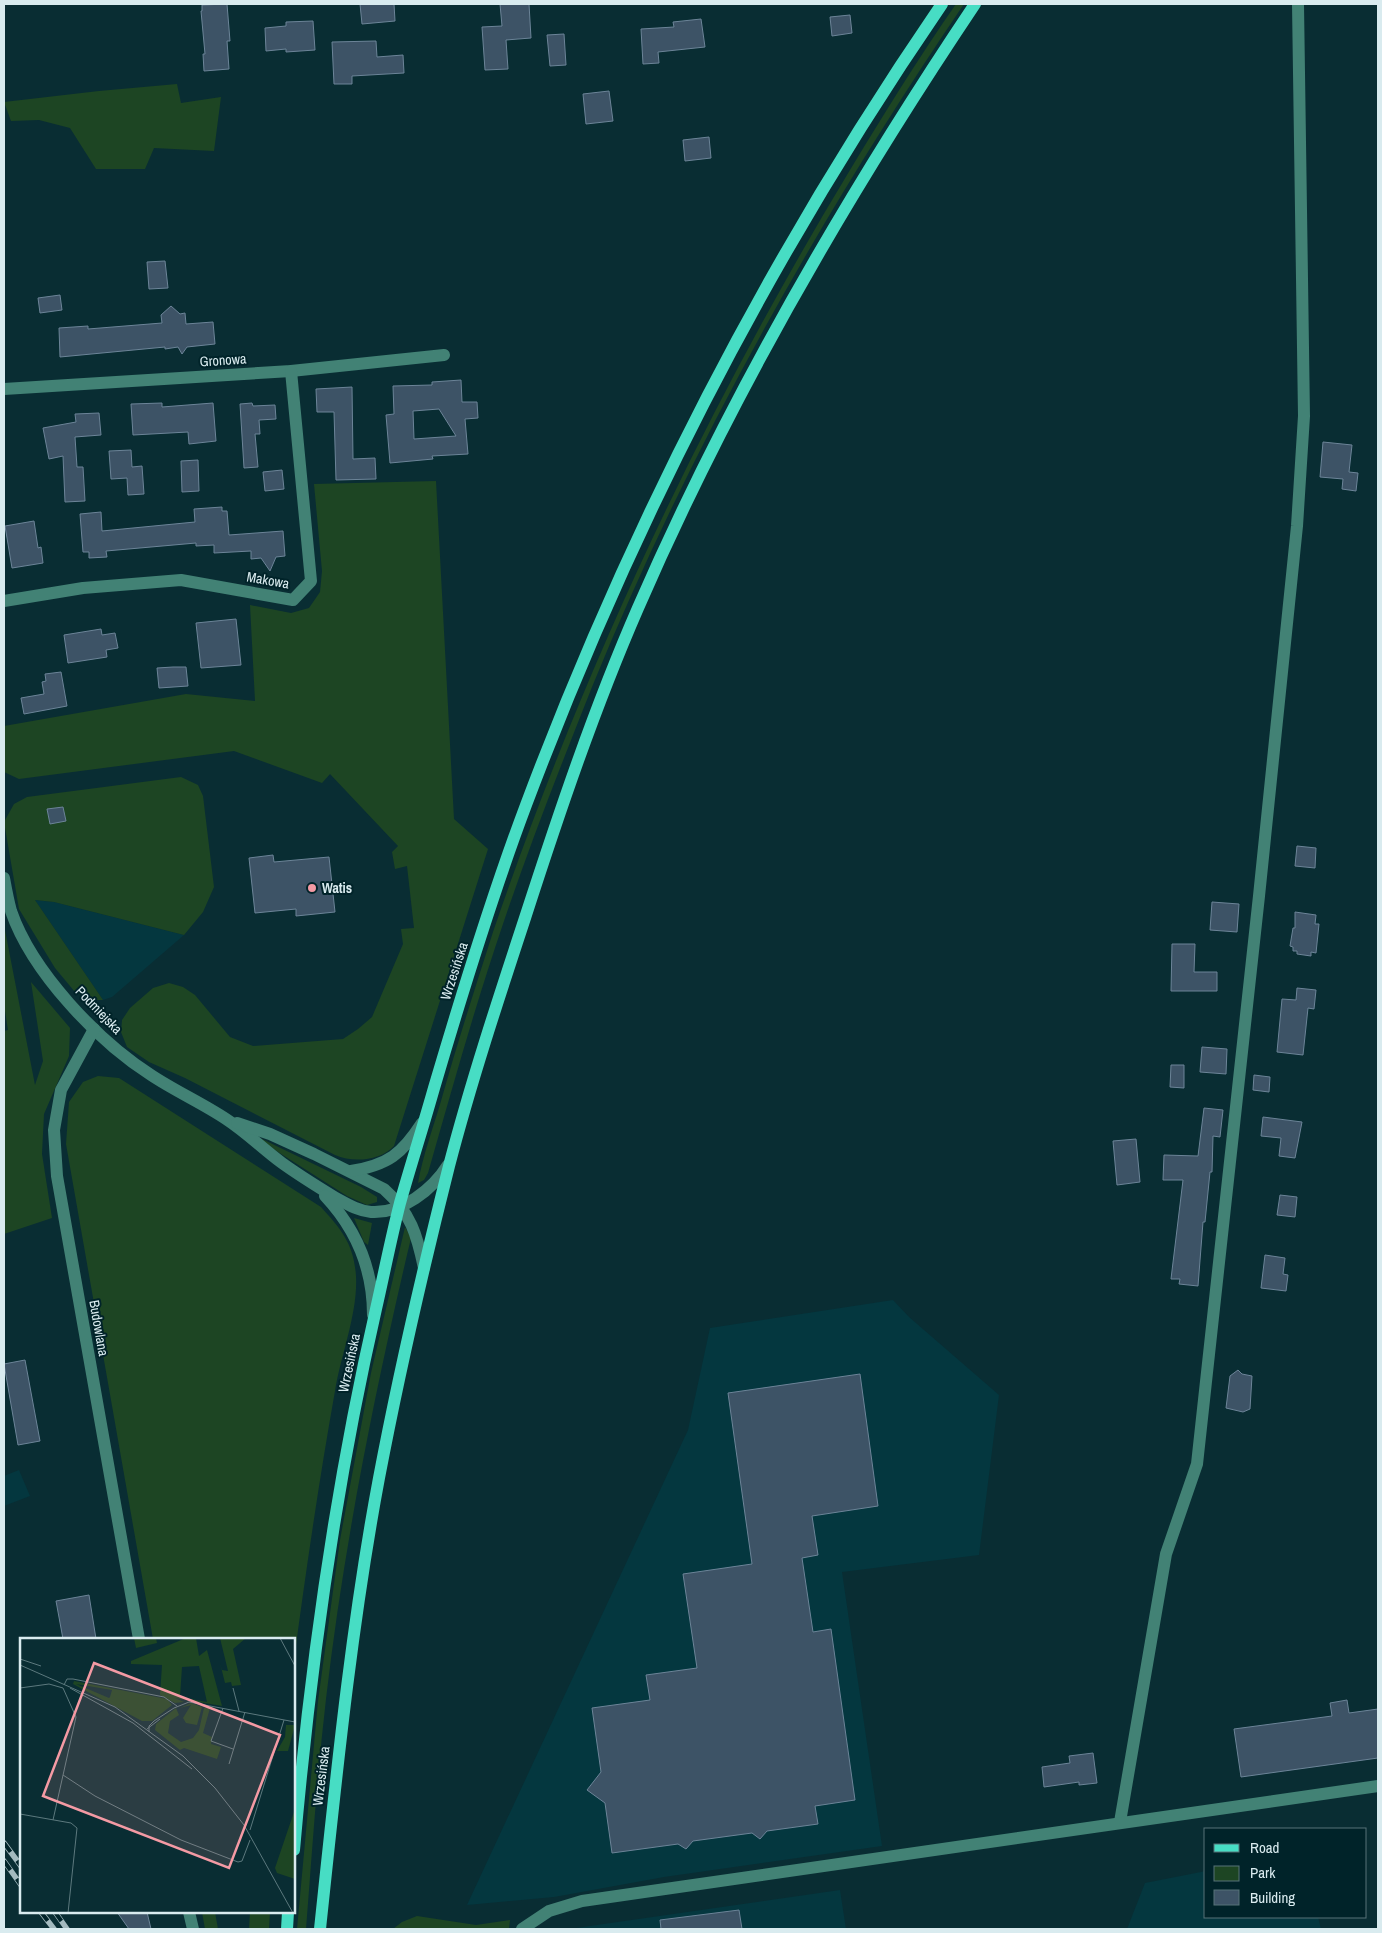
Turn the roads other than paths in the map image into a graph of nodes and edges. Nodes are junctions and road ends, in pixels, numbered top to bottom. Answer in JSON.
{"nodes":[{"id":1,"x":942,"y":4,"type":"edge"},
{"id":2,"x":975,"y":4,"type":"edge"},
{"id":3,"x":1298,"y":4,"type":"edge"},
{"id":4,"x":444,"y":355,"type":"dead end"},
{"id":5,"x":292,"y":371,"type":"junction"},
{"id":6,"x":4,"y":389,"type":"edge"},
{"id":7,"x":4,"y":601,"type":"edge"},
{"id":8,"x":4,"y":878,"type":"edge"},
{"id":9,"x":94,"y":1029,"type":"junction"},
{"id":10,"x":226,"y":1118,"type":"junction"},
{"id":11,"x":425,"y":1118,"type":"junction"},
{"id":12,"x":450,"y":1163,"type":"junction"},
{"id":13,"x":351,"y":1171,"type":"junction"},
{"id":14,"x":314,"y":1185,"type":"junction"},
{"id":15,"x":399,"y":1206,"type":"junction"},
{"id":16,"x":424,"y":1270,"type":"junction"},
{"id":17,"x":373,"y":1324,"type":"junction"},
{"id":18,"x":139,"y":1638,"type":"edge"},
{"id":19,"x":1378,"y":1786,"type":"edge"},
{"id":20,"x":1120,"y":1822,"type":"junction"},
{"id":21,"x":295,"y":1840,"type":"edge"},
{"id":22,"x":189,"y":1913,"type":"edge"},
{"id":23,"x":288,"y":1913,"type":"edge"},
{"id":24,"x":193,"y":1929,"type":"edge"},
{"id":25,"x":287,"y":1929,"type":"edge"},
{"id":26,"x":320,"y":1929,"type":"edge"},
{"id":27,"x":522,"y":1929,"type":"edge"}],
"edges":[{"from":1,"to":11,"type":"main road","name":"Wrzesińska"},
{"from":2,"to":12,"type":"main road","name":"Wrzesińska"},
{"from":3,"to":20,"type":"street"},
{"from":4,"to":5,"type":"street","name":"Gronowa"},
{"from":5,"to":6,"type":"street","name":"Gronowa"},
{"from":5,"to":7,"type":"street","name":"Makowa"},
{"from":8,"to":9,"type":"street","name":"Podmiejska"},
{"from":9,"to":10,"type":"street","name":"Podmiejska"},
{"from":9,"to":18,"type":"street","name":"Budowlana"},
{"from":10,"to":13,"type":"street","name":"Podmiejska"},
{"from":10,"to":14,"type":"street","name":"Podmiejska"},
{"from":11,"to":13,"type":"street"},
{"from":11,"to":15,"type":"main road","name":"Wrzesińska"},
{"from":12,"to":15,"type":"street","name":"Podmiejska"},
{"from":12,"to":16,"type":"main road","name":"Wrzesińska"},
{"from":13,"to":15,"type":"street","name":"Podmiejska"},
{"from":14,"to":15,"type":"street","name":"Podmiejska"},
{"from":14,"to":17,"type":"street"},
{"from":15,"to":16,"type":"street","name":"Podmiejska"},
{"from":15,"to":17,"type":"main road","name":"Wrzesińska"},
{"from":16,"to":26,"type":"main road","name":"Wrzesińska"},
{"from":17,"to":21,"type":"main road","name":"Wrzesińska"},
{"from":19,"to":20,"type":"street"},
{"from":20,"to":27,"type":"street"},
{"from":22,"to":24,"type":"street"},
{"from":23,"to":25,"type":"main road"}]}
